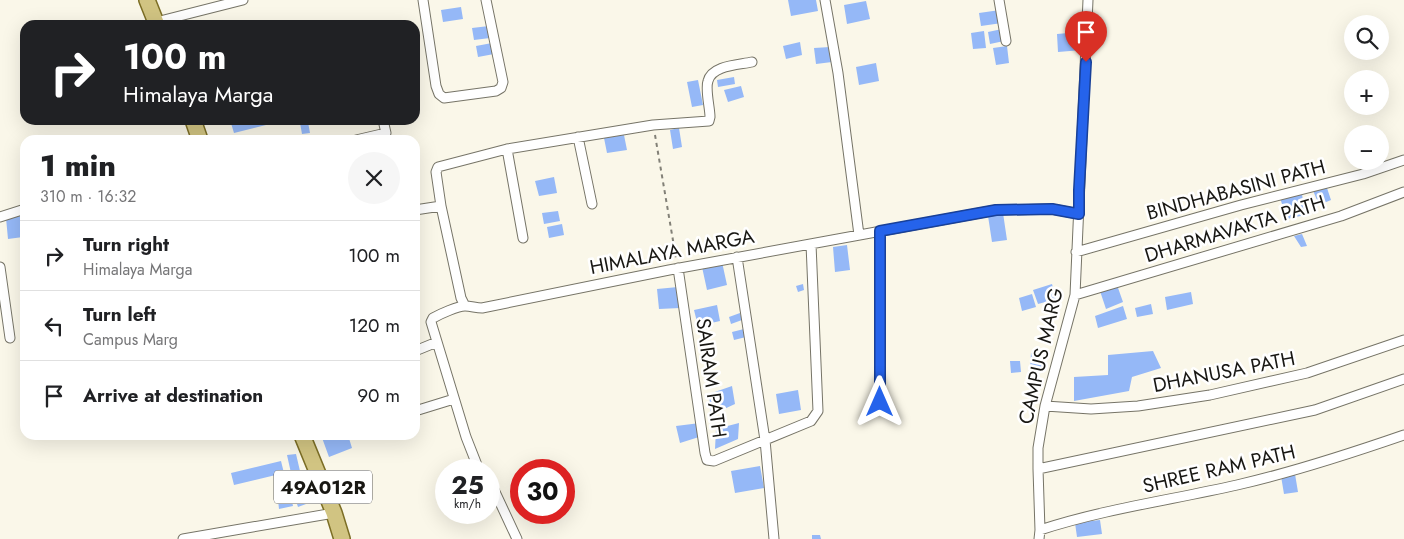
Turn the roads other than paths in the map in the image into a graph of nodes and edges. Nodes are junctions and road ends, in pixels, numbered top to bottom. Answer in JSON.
{"nodes":[{"id":1,"x":147,"y":0,"type":"edge"},
{"id":2,"x":243,"y":0,"type":"edge"},
{"id":3,"x":423,"y":0,"type":"edge"},
{"id":4,"x":486,"y":0,"type":"edge"},
{"id":5,"x":825,"y":0,"type":"edge"},
{"id":6,"x":999,"y":0,"type":"edge"},
{"id":7,"x":1088,"y":0,"type":"edge"},
{"id":8,"x":155,"y":20,"type":"edge"},
{"id":9,"x":167,"y":20,"type":"edge"},
{"id":10,"x":1006,"y":41,"type":"dead end"},
{"id":11,"x":752,"y":62,"type":"dead end"},
{"id":12,"x":384,"y":125,"type":"edge"},
{"id":13,"x":377,"y":135,"type":"edge"},
{"id":14,"x":578,"y":137,"type":"junction"},
{"id":15,"x":507,"y":149,"type":"junction"},
{"id":16,"x":1404,"y":160,"type":"edge"},
{"id":17,"x":1404,"y":192,"type":"edge"},
{"id":18,"x":592,"y":204,"type":"dead end"},
{"id":19,"x":441,"y":206,"type":"junction"},
{"id":20,"x":420,"y":209,"type":"edge"},
{"id":21,"x":20,"y":211,"type":"edge"},
{"id":22,"x":1079,"y":214,"type":"junction"},
{"id":23,"x":0,"y":217,"type":"edge"},
{"id":24,"x":880,"y":231,"type":"junction"},
{"id":25,"x":859,"y":235,"type":"junction"},
{"id":26,"x":523,"y":238,"type":"dead end"},
{"id":27,"x":811,"y":244,"type":"junction"},
{"id":28,"x":1076,"y":252,"type":"junction"},
{"id":29,"x":737,"y":257,"type":"junction"},
{"id":30,"x":0,"y":267,"type":"edge"},
{"id":31,"x":678,"y":268,"type":"junction"},
{"id":32,"x":1076,"y":295,"type":"junction"},
{"id":33,"x":465,"y":306,"type":"junction"},
{"id":34,"x":10,"y":338,"type":"dead end"},
{"id":35,"x":1404,"y":340,"type":"edge"},
{"id":36,"x":437,"y":342,"type":"junction"},
{"id":37,"x":420,"y":349,"type":"edge"},
{"id":38,"x":1404,"y":379,"type":"edge"},
{"id":39,"x":454,"y":399,"type":"junction"},
{"id":40,"x":880,"y":402,"type":"dead end"},
{"id":41,"x":1045,"y":406,"type":"junction"},
{"id":42,"x":420,"y":409,"type":"edge"},
{"id":43,"x":1404,"y":435,"type":"edge"},
{"id":44,"x":304,"y":440,"type":"edge"},
{"id":45,"x":765,"y":440,"type":"junction"},
{"id":46,"x":475,"y":459,"type":"edge"},
{"id":47,"x":1038,"y":469,"type":"junction"},
{"id":48,"x":500,"y":503,"type":"edge"},
{"id":49,"x":334,"y":513,"type":"junction"},
{"id":50,"x":1040,"y":535,"type":"edge"},
{"id":51,"x":183,"y":539,"type":"edge"},
{"id":52,"x":342,"y":539,"type":"edge"},
{"id":53,"x":517,"y":539,"type":"edge"},
{"id":54,"x":774,"y":539,"type":"edge"}],
"edges":[{"from":1,"to":8,"type":"main road"},
{"from":2,"to":9,"type":"street"},
{"from":3,"to":4,"type":"street"},
{"from":5,"to":25,"type":"street"},
{"from":6,"to":10,"type":"street"},
{"from":7,"to":22,"type":"street","name":"CAMPUS MARG"},
{"from":11,"to":14,"type":"street"},
{"from":12,"to":13,"type":"street"},
{"from":14,"to":15,"type":"street"},
{"from":14,"to":18,"type":"street"},
{"from":15,"to":19,"type":"street"},
{"from":15,"to":26,"type":"street"},
{"from":16,"to":28,"type":"street","name":"BINDHABASINI PATH"},
{"from":17,"to":32,"type":"street","name":"DHARMAVAKTA PATH"},
{"from":19,"to":20,"type":"street"},
{"from":19,"to":33,"type":"street"},
{"from":21,"to":23,"type":"street"},
{"from":22,"to":24,"type":"street","name":"HIMALAYA MARGA"},
{"from":22,"to":28,"type":"street","name":"CAMPUS MARG"},
{"from":24,"to":25,"type":"street","name":"HIMALAYA MARGA"},
{"from":24,"to":40,"type":"street"},
{"from":25,"to":27,"type":"street","name":"HIMALAYA MARGA"},
{"from":27,"to":29,"type":"street","name":"HIMALAYA MARGA"},
{"from":27,"to":45,"type":"street","name":"SAIRAM PATH"},
{"from":28,"to":32,"type":"street","name":"CAMPUS MARG"},
{"from":29,"to":31,"type":"street","name":"HIMALAYA MARGA"},
{"from":29,"to":45,"type":"street"},
{"from":30,"to":34,"type":"street"},
{"from":31,"to":33,"type":"street","name":"HIMALAYA MARGA"},
{"from":31,"to":45,"type":"street","name":"SAIRAM PATH"},
{"from":32,"to":41,"type":"street","name":"CAMPUS MARG"},
{"from":33,"to":36,"type":"street","name":"HIMALAYA MARGA"},
{"from":35,"to":41,"type":"street","name":"DHANUSA PATH"},
{"from":36,"to":37,"type":"street"},
{"from":36,"to":39,"type":"street","name":"HIMALAYA MARGA"},
{"from":38,"to":47,"type":"street"},
{"from":39,"to":42,"type":"street"},
{"from":39,"to":46,"type":"street","name":"HIMALAYA MARGA"},
{"from":41,"to":47,"type":"street","name":"CAMPUS MARG"},
{"from":43,"to":50,"type":"street","name":"SHREE RAM PATH"},
{"from":44,"to":49,"type":"main road","number":"49A012R"},
{"from":45,"to":54,"type":"street"},
{"from":47,"to":50,"type":"street","name":"CAMPUS MARG"},
{"from":48,"to":53,"type":"street"},
{"from":49,"to":51,"type":"street"},
{"from":49,"to":52,"type":"main road","number":"49A012R"}]}
